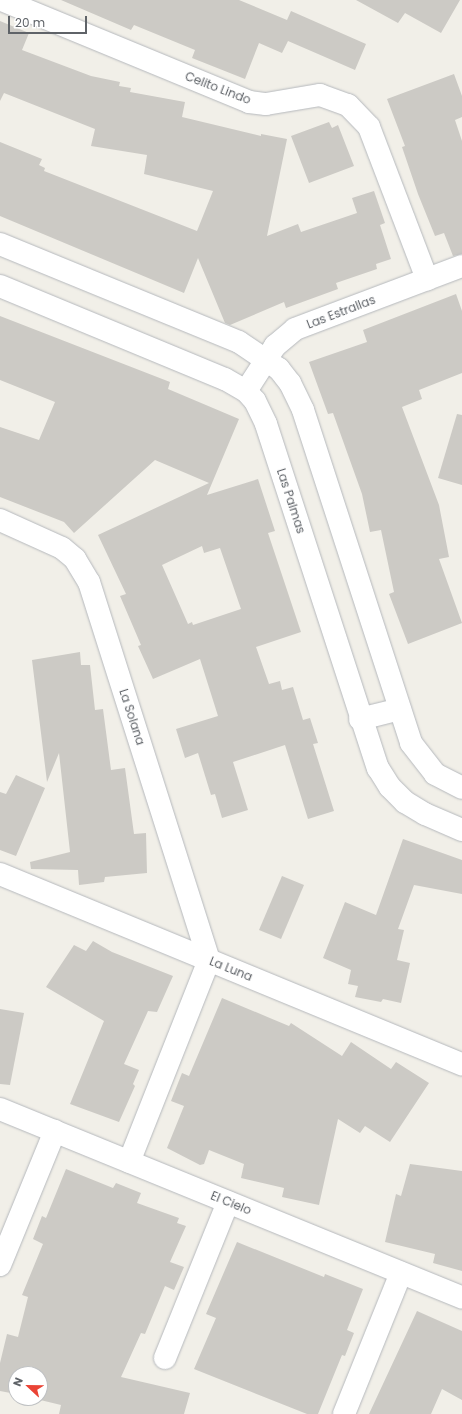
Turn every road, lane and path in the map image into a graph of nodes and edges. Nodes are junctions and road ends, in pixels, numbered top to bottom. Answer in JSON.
{"nodes":[{"id":1,"x":2,"y":0,"type":"edge"},
{"id":2,"x":0,"y":244,"type":"edge"},
{"id":3,"x":462,"y":266,"type":"edge"},
{"id":4,"x":427,"y":279,"type":"junction"},
{"id":5,"x":0,"y":286,"type":"edge"},
{"id":6,"x":266,"y":358,"type":"junction"},
{"id":7,"x":246,"y":391,"type":"junction"},
{"id":8,"x":0,"y":520,"type":"edge"},
{"id":9,"x":400,"y":709,"type":"junction"},
{"id":10,"x":360,"y":719,"type":"junction"},
{"id":11,"x":462,"y":788,"type":"edge"},
{"id":12,"x":462,"y":830,"type":"edge"},
{"id":13,"x":0,"y":874,"type":"edge"},
{"id":14,"x":209,"y":960,"type":"junction"},
{"id":15,"x":462,"y":1064,"type":"edge"},
{"id":16,"x":0,"y":1109,"type":"edge"},
{"id":17,"x":56,"y":1131,"type":"junction"},
{"id":18,"x":129,"y":1162,"type":"junction"},
{"id":19,"x":228,"y":1202,"type":"junction"},
{"id":20,"x":0,"y":1266,"type":"edge"},
{"id":21,"x":401,"y":1273,"type":"junction"},
{"id":22,"x":462,"y":1298,"type":"edge"},
{"id":23,"x":165,"y":1358,"type":"dead end"},
{"id":24,"x":344,"y":1414,"type":"edge"}],
"edges":[{"from":1,"to":4,"type":"lane","name":"Celito Lindo"},
{"from":2,"to":6,"type":"lane"},
{"from":3,"to":4,"type":"lane","name":"Las Estrallas"},
{"from":4,"to":6,"type":"lane","name":"Las Estrallas"},
{"from":5,"to":7,"type":"lane","name":"Las Palmas"},
{"from":6,"to":7,"type":"lane","name":"Las Estrallas"},
{"from":6,"to":9,"type":"lane"},
{"from":7,"to":10,"type":"lane","name":"Las Palmas"},
{"from":8,"to":14,"type":"lane","name":"La Solana"},
{"from":9,"to":10,"type":"lane"},
{"from":9,"to":11,"type":"lane"},
{"from":10,"to":12,"type":"lane","name":"Las Palmas"},
{"from":13,"to":14,"type":"lane","name":"La Luna"},
{"from":14,"to":15,"type":"lane","name":"La Luna"},
{"from":14,"to":18,"type":"lane"},
{"from":16,"to":17,"type":"lane","name":"El Cielo"},
{"from":17,"to":18,"type":"lane","name":"El Cielo"},
{"from":17,"to":20,"type":"lane"},
{"from":18,"to":19,"type":"lane","name":"El Cielo"},
{"from":19,"to":21,"type":"lane","name":"El Cielo"},
{"from":19,"to":23,"type":"lane"},
{"from":21,"to":22,"type":"lane","name":"El Cielo"},
{"from":21,"to":24,"type":"lane"}]}
